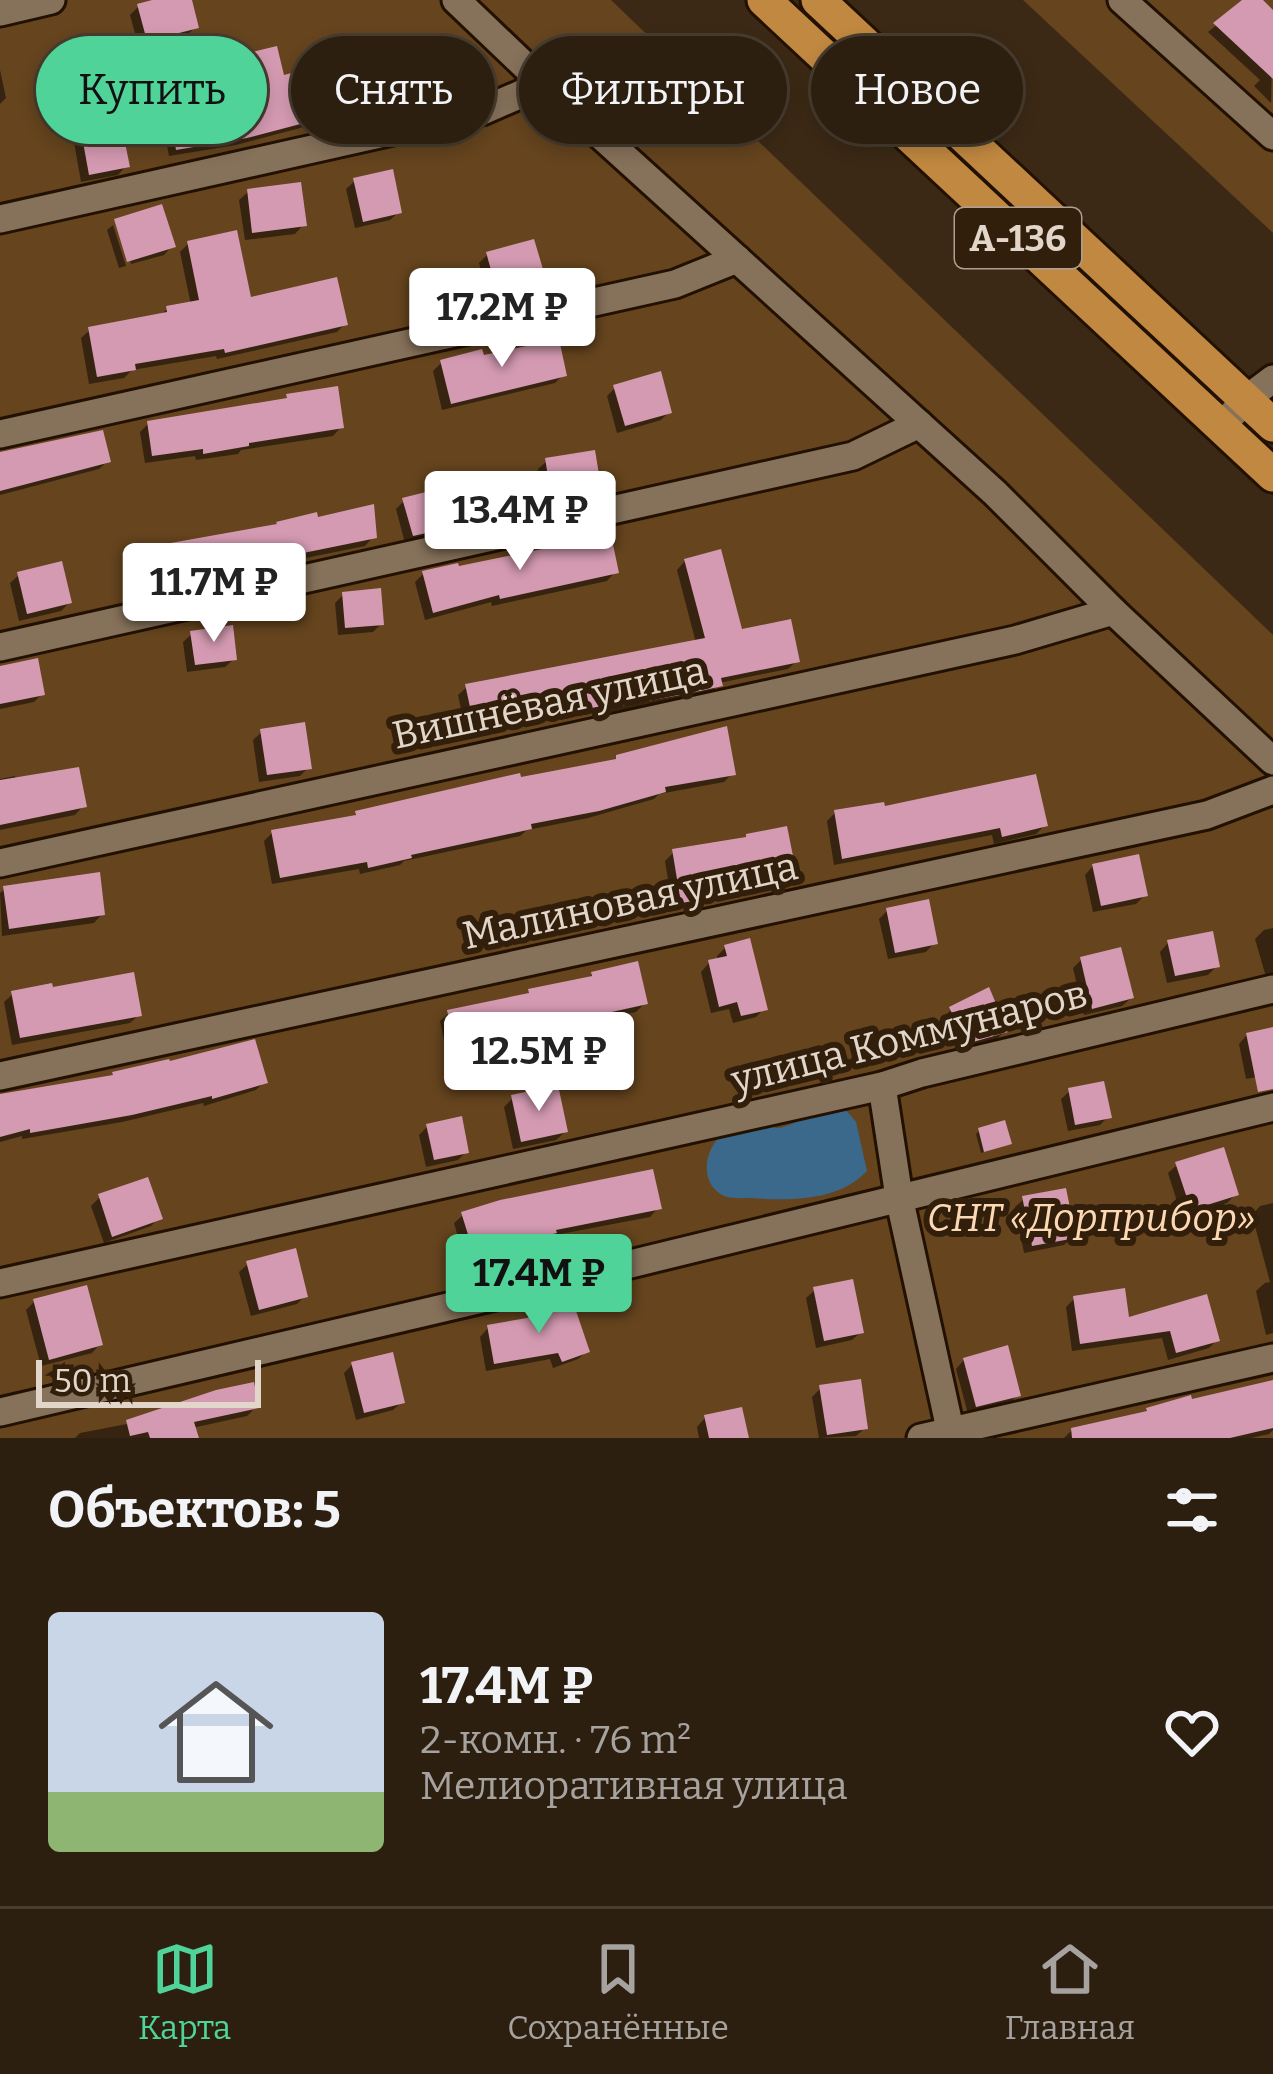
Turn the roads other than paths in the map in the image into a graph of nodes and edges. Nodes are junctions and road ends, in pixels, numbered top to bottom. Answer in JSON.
{"nodes":[{"id":1,"x":51,"y":0,"type":"edge"},
{"id":2,"x":456,"y":0,"type":"edge"},
{"id":3,"x":764,"y":0,"type":"edge"},
{"id":4,"x":818,"y":0,"type":"edge"},
{"id":5,"x":1122,"y":0,"type":"edge"},
{"id":6,"x":0,"y":12,"type":"edge"},
{"id":7,"x":519,"y":60,"type":"edge"},
{"id":8,"x":519,"y":95,"type":"edge"},
{"id":9,"x":1273,"y":136,"type":"edge"},
{"id":10,"x":610,"y":144,"type":"edge"},
{"id":11,"x":0,"y":219,"type":"edge"},
{"id":12,"x":737,"y":259,"type":"junction"},
{"id":13,"x":1273,"y":379,"type":"edge"},
{"id":14,"x":1245,"y":400,"type":"junction"},
{"id":15,"x":919,"y":424,"type":"junction"},
{"id":16,"x":1273,"y":425,"type":"edge"},
{"id":17,"x":1221,"y":427,"type":"junction"},
{"id":18,"x":0,"y":434,"type":"edge"},
{"id":19,"x":1273,"y":476,"type":"edge"},
{"id":20,"x":1113,"y":611,"type":"junction"},
{"id":21,"x":0,"y":647,"type":"edge"},
{"id":22,"x":1273,"y":761,"type":"edge"},
{"id":23,"x":1273,"y":790,"type":"edge"},
{"id":24,"x":0,"y":863,"type":"edge"},
{"id":25,"x":1273,"y":988,"type":"edge"},
{"id":26,"x":0,"y":1076,"type":"edge"},
{"id":27,"x":882,"y":1086,"type":"junction"},
{"id":28,"x":1273,"y":1107,"type":"edge"},
{"id":29,"x":899,"y":1197,"type":"junction"},
{"id":30,"x":0,"y":1283,"type":"edge"},
{"id":31,"x":1273,"y":1358,"type":"edge"},
{"id":32,"x":0,"y":1412,"type":"edge"},
{"id":33,"x":951,"y":1434,"type":"edge"},
{"id":34,"x":921,"y":1438,"type":"edge"}],
"edges":[{"from":1,"to":6,"type":"street"},
{"from":2,"to":7,"type":"street"},
{"from":3,"to":17,"type":"highway","number":"А-136"},
{"from":4,"to":14,"type":"highway","number":"А-136"},
{"from":5,"to":9,"type":"street"},
{"from":8,"to":11,"type":"street"},
{"from":10,"to":12,"type":"street"},
{"from":12,"to":15,"type":"street"},
{"from":12,"to":18,"type":"street"},
{"from":13,"to":14,"type":"street"},
{"from":14,"to":16,"type":"highway","number":"А-136"},
{"from":14,"to":17,"type":"street"},
{"from":15,"to":20,"type":"street"},
{"from":15,"to":21,"type":"street"},
{"from":17,"to":19,"type":"highway","number":"А-136"},
{"from":20,"to":22,"type":"street"},
{"from":20,"to":24,"type":"street","name":"Вишнёвая улица"},
{"from":23,"to":26,"type":"street","name":"Малиновая улица"},
{"from":25,"to":27,"type":"street","name":"улица Коммунаров"},
{"from":27,"to":29,"type":"street"},
{"from":27,"to":30,"type":"street","name":"улица Коммунаров"},
{"from":28,"to":29,"type":"street"},
{"from":29,"to":32,"type":"street"},
{"from":29,"to":33,"type":"street"},
{"from":31,"to":33,"type":"street"},
{"from":33,"to":34,"type":"street"}]}
